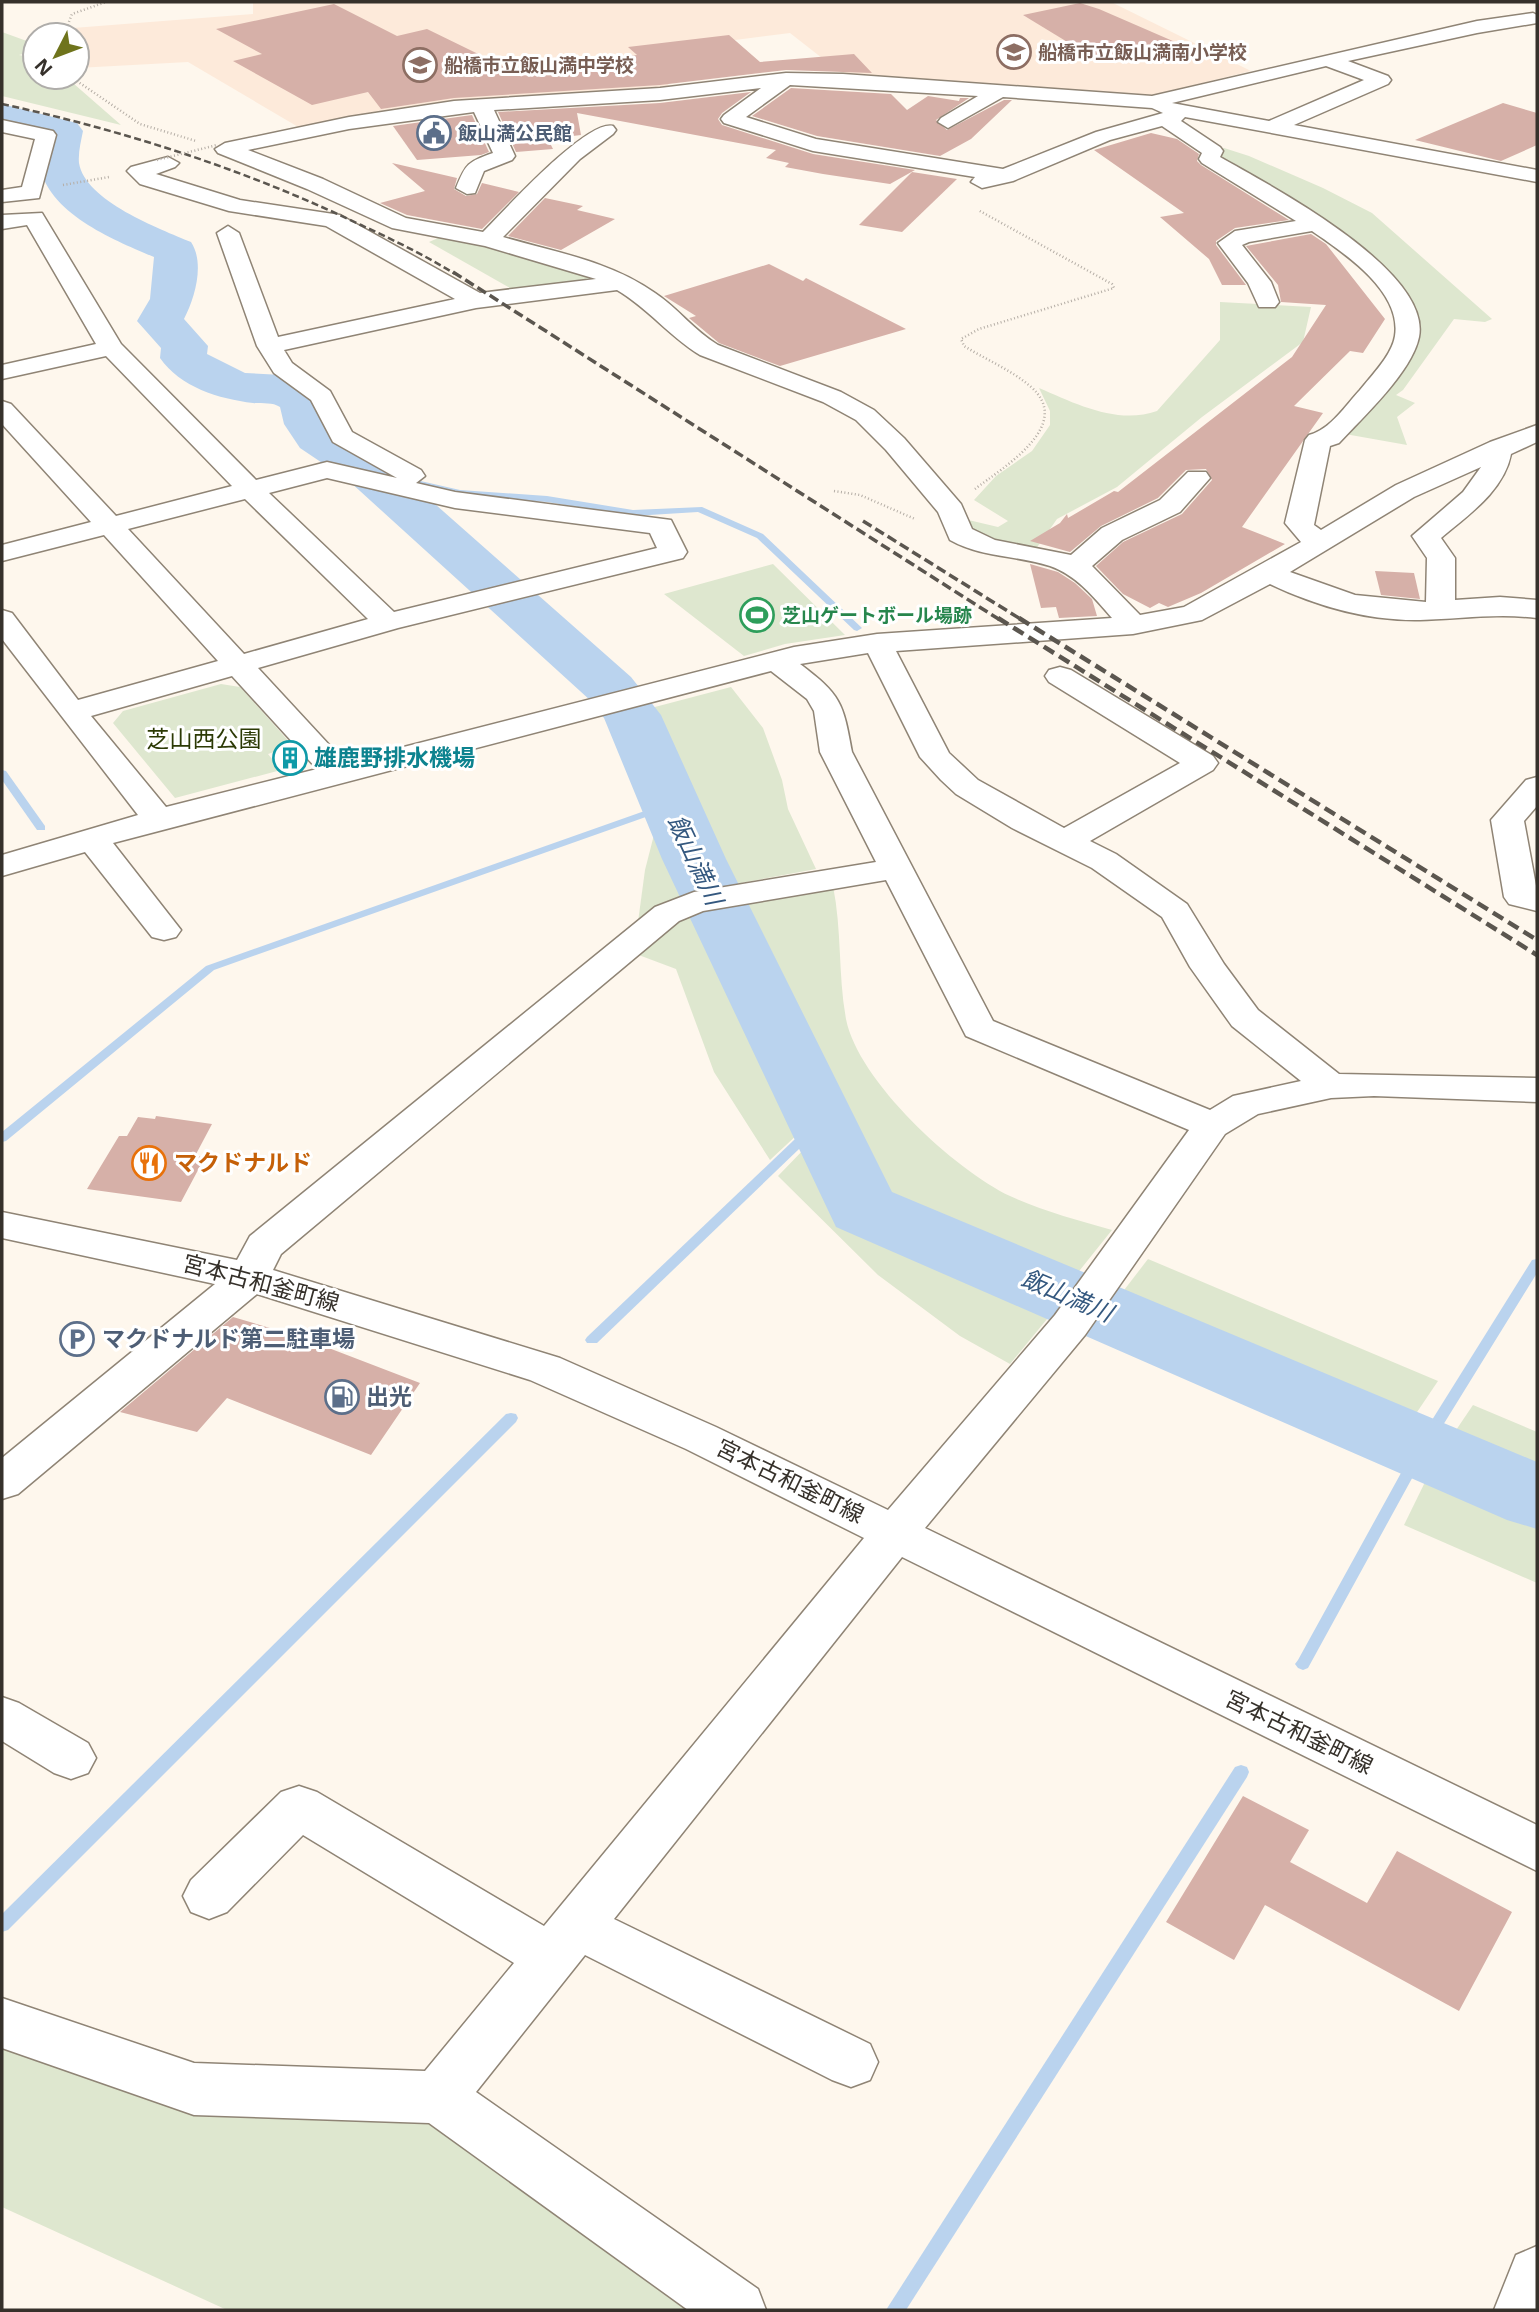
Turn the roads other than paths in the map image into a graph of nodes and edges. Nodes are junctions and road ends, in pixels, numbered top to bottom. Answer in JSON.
{"nodes":[{"id":1,"x":1510,"y":2,"type":"edge"},
{"id":2,"x":1535,"y":21,"type":"edge"},
{"id":3,"x":1326,"y":60,"type":"junction"},
{"id":4,"x":786,"y":79,"type":"junction"},
{"id":5,"x":1000,"y":91,"type":"junction"},
{"id":6,"x":481,"y":105,"type":"junction"},
{"id":7,"x":1167,"y":112,"type":"junction"},
{"id":8,"x":948,"y":122,"type":"dead end"},
{"id":9,"x":2,"y":126,"type":"edge"},
{"id":10,"x":1270,"y":128,"type":"junction"},
{"id":11,"x":606,"y":130,"type":"dead end"},
{"id":12,"x":162,"y":161,"type":"road end"},
{"id":13,"x":1005,"y":176,"type":"junction"},
{"id":14,"x":1537,"y":176,"type":"edge"},
{"id":15,"x":467,"y":188,"type":"dead end"},
{"id":16,"x":949,"y":190,"type":"road end"},
{"id":17,"x":2,"y":196,"type":"edge"},
{"id":18,"x":2,"y":222,"type":"edge"},
{"id":19,"x":1315,"y":224,"type":"junction"},
{"id":20,"x":228,"y":233,"type":"dead end"},
{"id":21,"x":488,"y":240,"type":"junction"},
{"id":22,"x":624,"y":283,"type":"junction"},
{"id":23,"x":476,"y":301,"type":"junction"},
{"id":24,"x":1267,"y":302,"type":"dead end"},
{"id":25,"x":269,"y":346,"type":"junction"},
{"id":26,"x":111,"y":348,"type":"junction"},
{"id":27,"x":2,"y":372,"type":"edge"},
{"id":28,"x":2,"y":409,"type":"edge"},
{"id":29,"x":1537,"y":432,"type":"edge"},
{"id":30,"x":1499,"y":447,"type":"junction"},
{"id":31,"x":1197,"y":478,"type":"dead end"},
{"id":32,"x":250,"y":489,"type":"junction"},
{"id":33,"x":455,"y":500,"type":"junction"},
{"id":34,"x":107,"y":526,"type":"junction"},
{"id":35,"x":1319,"y":542,"type":"junction"},
{"id":36,"x":2,"y":554,"type":"edge"},
{"id":37,"x":1074,"y":567,"type":"junction"},
{"id":38,"x":1269,"y":573,"type":"junction"},
{"id":39,"x":1537,"y":609,"type":"edge"},
{"id":40,"x":1440,"y":611,"type":"junction"},
{"id":41,"x":2,"y":619,"type":"edge"},
{"id":42,"x":388,"y":622,"type":"junction"},
{"id":43,"x":1133,"y":625,"type":"junction"},
{"id":44,"x":877,"y":643,"type":"junction"},
{"id":45,"x":776,"y":660,"type":"junction"},
{"id":46,"x":238,"y":664,"type":"junction"},
{"id":47,"x":1060,"y":676,"type":"dead end"},
{"id":48,"x":71,"y":712,"type":"junction"},
{"id":49,"x":338,"y":774,"type":"junction"},
{"id":50,"x":1537,"y":787,"type":"edge"},
{"id":51,"x":158,"y":819,"type":"junction"},
{"id":52,"x":92,"y":839,"type":"junction"},
{"id":53,"x":1066,"y":841,"type":"junction"},
{"id":54,"x":2,"y":866,"type":"edge"},
{"id":55,"x":898,"y":869,"type":"junction"},
{"id":56,"x":1537,"y":901,"type":"edge"},
{"id":57,"x":164,"y":930,"type":"dead end"},
{"id":58,"x":1331,"y":1087,"type":"junction"},
{"id":59,"x":1537,"y":1090,"type":"edge"},
{"id":60,"x":1212,"y":1125,"type":"junction"},
{"id":61,"x":2,"y":1225,"type":"edge"},
{"id":62,"x":250,"y":1276,"type":"junction"},
{"id":63,"x":2,"y":1482,"type":"edge"},
{"id":64,"x":896,"y":1534,"type":"junction"},
{"id":65,"x":2,"y":1717,"type":"edge"},
{"id":66,"x":71,"y":1758,"type":"dead end"},
{"id":67,"x":1537,"y":1849,"type":"edge"},
{"id":68,"x":209,"y":1896,"type":"dead end"},
{"id":69,"x":564,"y":1942,"type":"junction"},
{"id":70,"x":2,"y":2023,"type":"edge"},
{"id":71,"x":851,"y":2062,"type":"dead end"},
{"id":72,"x":438,"y":2097,"type":"junction"},
{"id":73,"x":1537,"y":2276,"type":"edge"},
{"id":74,"x":737,"y":2310,"type":"edge"},
{"id":75,"x":1522,"y":2310,"type":"edge"}],
"edges":[{"from":1,"to":2,"type":"street"},
{"from":2,"to":3,"type":"street"},
{"from":3,"to":7,"type":"street"},
{"from":3,"to":10,"type":"street"},
{"from":4,"to":5,"type":"street"},
{"from":4,"to":6,"type":"street"},
{"from":4,"to":13,"type":"street"},
{"from":5,"to":7,"type":"street"},
{"from":5,"to":8,"type":"street"},
{"from":6,"to":15,"type":"street"},
{"from":6,"to":21,"type":"street"},
{"from":7,"to":10,"type":"street"},
{"from":7,"to":13,"type":"street"},
{"from":7,"to":19,"type":"street"},
{"from":9,"to":17,"type":"street"},
{"from":10,"to":14,"type":"street"},
{"from":11,"to":21,"type":"street"},
{"from":12,"to":23,"type":"street"},
{"from":13,"to":16,"type":"street"},
{"from":18,"to":26,"type":"street"},
{"from":19,"to":24,"type":"street"},
{"from":19,"to":35,"type":"street"},
{"from":20,"to":25,"type":"street"},
{"from":21,"to":22,"type":"street"},
{"from":22,"to":23,"type":"street"},
{"from":22,"to":37,"type":"street"},
{"from":23,"to":25,"type":"street"},
{"from":25,"to":33,"type":"street"},
{"from":26,"to":27,"type":"street"},
{"from":26,"to":32,"type":"street"},
{"from":28,"to":34,"type":"street"},
{"from":29,"to":30,"type":"street"},
{"from":30,"to":35,"type":"street"},
{"from":30,"to":40,"type":"street"},
{"from":31,"to":37,"type":"street"},
{"from":32,"to":33,"type":"street"},
{"from":32,"to":34,"type":"street"},
{"from":32,"to":42,"type":"street"},
{"from":33,"to":42,"type":"street"},
{"from":34,"to":36,"type":"street"},
{"from":34,"to":46,"type":"street"},
{"from":35,"to":38,"type":"street"},
{"from":37,"to":43,"type":"street"},
{"from":38,"to":40,"type":"street"},
{"from":38,"to":43,"type":"street"},
{"from":39,"to":40,"type":"street"},
{"from":41,"to":48,"type":"street"},
{"from":42,"to":46,"type":"street"},
{"from":43,"to":44,"type":"street"},
{"from":44,"to":45,"type":"street"},
{"from":44,"to":53,"type":"street"},
{"from":45,"to":49,"type":"street"},
{"from":45,"to":55,"type":"street"},
{"from":46,"to":48,"type":"street"},
{"from":46,"to":49,"type":"street"},
{"from":47,"to":53,"type":"street"},
{"from":48,"to":51,"type":"street"},
{"from":49,"to":51,"type":"street"},
{"from":50,"to":56,"type":"street"},
{"from":51,"to":52,"type":"street"},
{"from":52,"to":54,"type":"street"},
{"from":52,"to":57,"type":"street"},
{"from":53,"to":58,"type":"street"},
{"from":55,"to":60,"type":"street"},
{"from":55,"to":62,"type":"street"},
{"from":58,"to":59,"type":"street"},
{"from":58,"to":60,"type":"street"},
{"from":60,"to":64,"type":"street"},
{"from":61,"to":62,"type":"street","name":"宮本古和釜町線"},
{"from":62,"to":63,"type":"street"},
{"from":62,"to":64,"type":"street","name":"宮本古和釜町線"},
{"from":64,"to":67,"type":"street","name":"宮本古和釜町線"},
{"from":64,"to":69,"type":"street"},
{"from":65,"to":66,"type":"street"},
{"from":68,"to":69,"type":"street"},
{"from":69,"to":71,"type":"street"},
{"from":69,"to":72,"type":"street"},
{"from":70,"to":72,"type":"street"},
{"from":72,"to":74,"type":"street"},
{"from":73,"to":75,"type":"street"}]}
